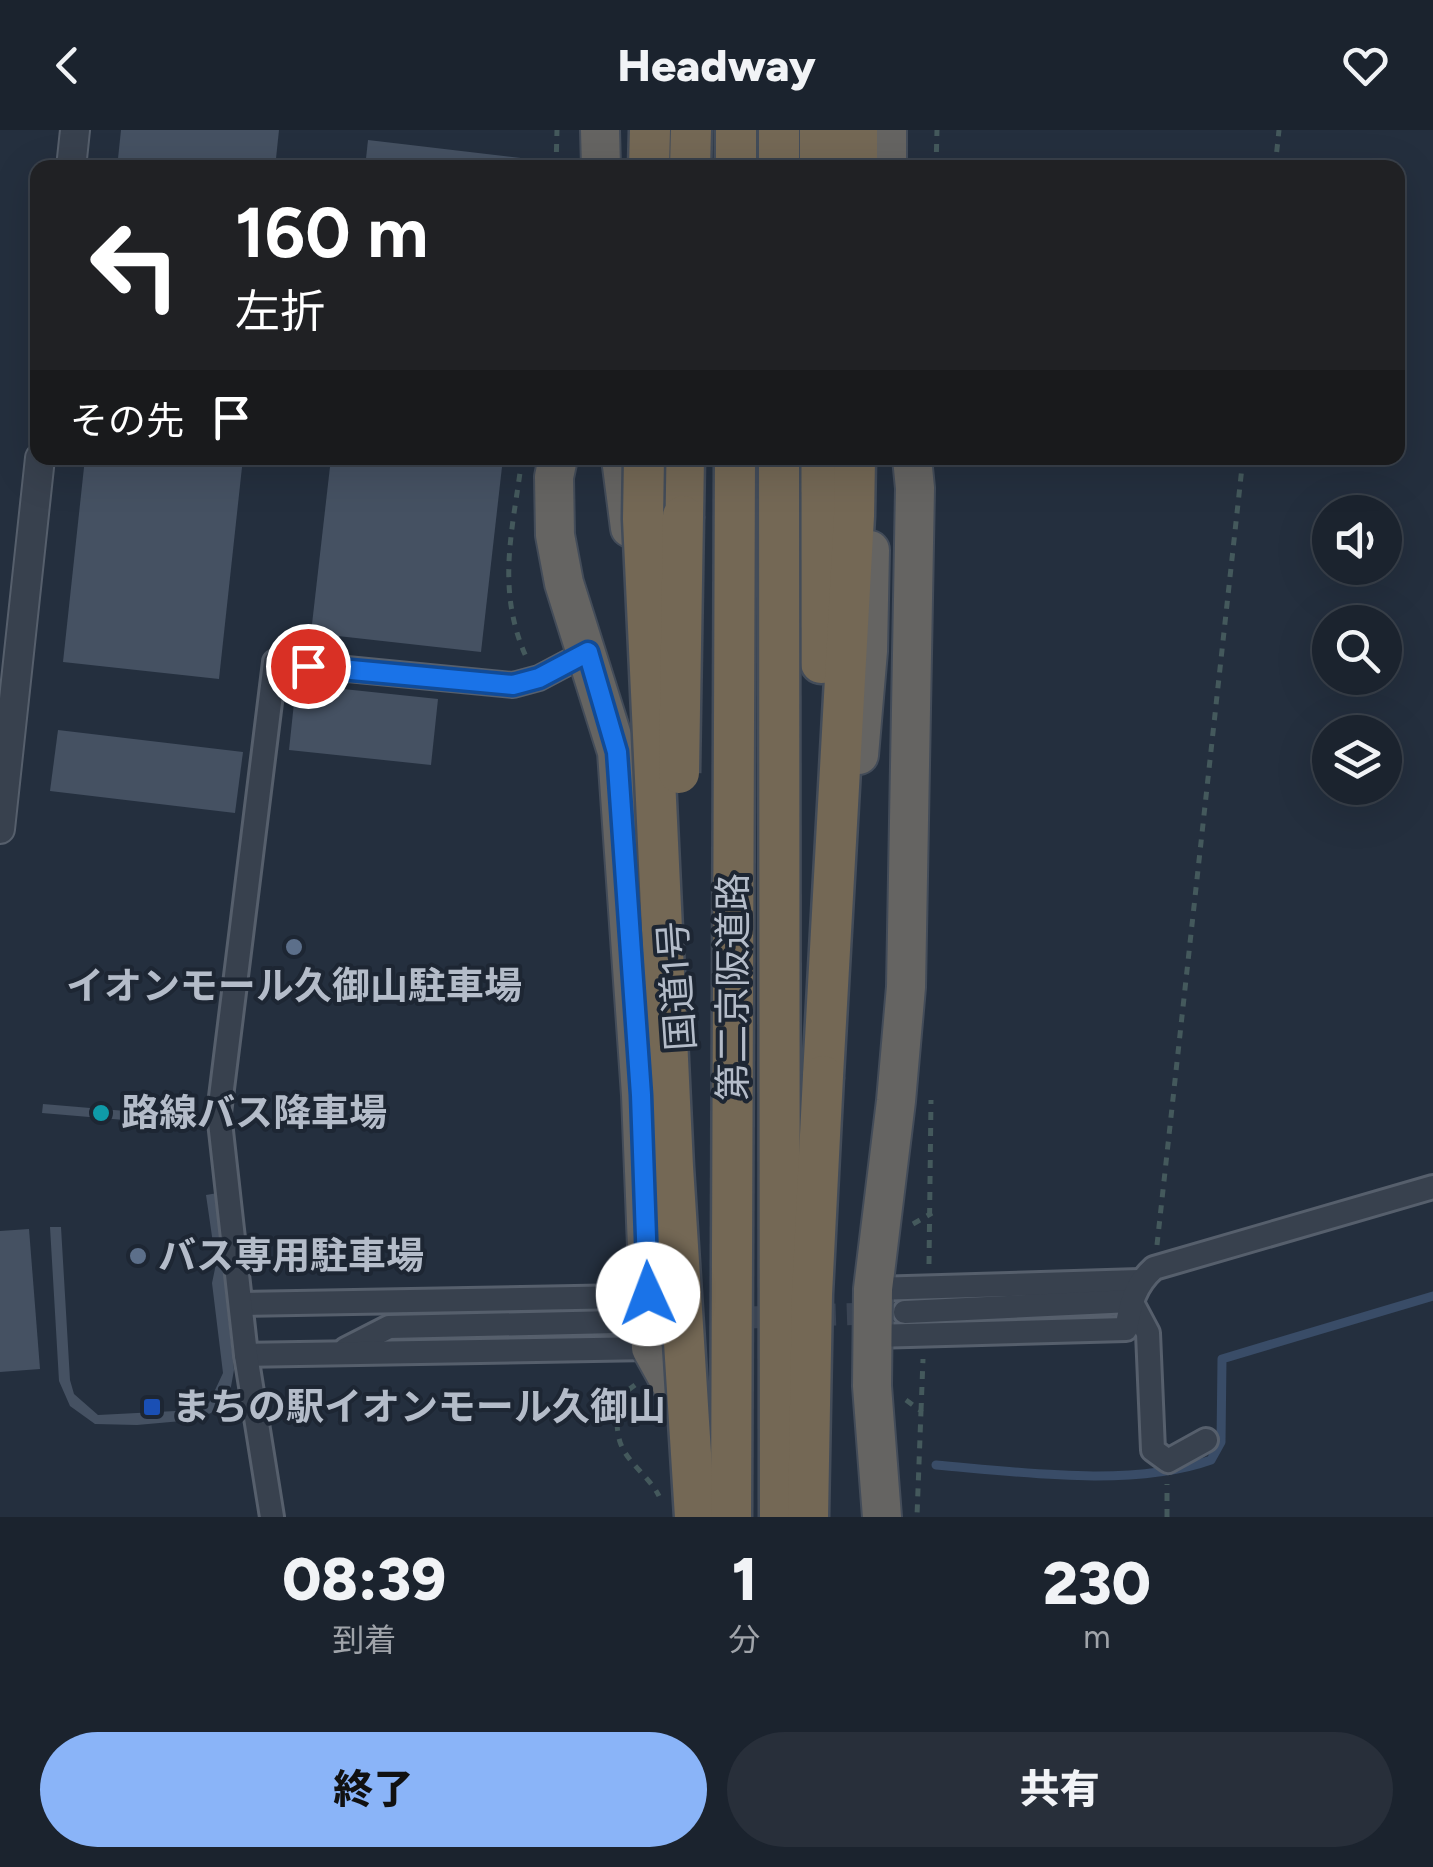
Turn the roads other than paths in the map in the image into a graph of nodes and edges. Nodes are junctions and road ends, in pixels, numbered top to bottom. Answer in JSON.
{"nodes":[{"id":1,"x":75,"y":130,"type":"edge"},
{"id":2,"x":600,"y":130,"type":"edge"},
{"id":3,"x":650,"y":130,"type":"edge"},
{"id":4,"x":691,"y":130,"type":"edge"},
{"id":5,"x":736,"y":130,"type":"edge"},
{"id":6,"x":779,"y":130,"type":"edge"},
{"id":7,"x":820,"y":130,"type":"edge"},
{"id":8,"x":857,"y":130,"type":"edge"},
{"id":9,"x":887,"y":130,"type":"edge"},
{"id":10,"x":72,"y":160,"type":"edge"},
{"id":11,"x":601,"y":160,"type":"edge"},
{"id":12,"x":649,"y":160,"type":"edge"},
{"id":13,"x":690,"y":160,"type":"edge"},
{"id":14,"x":736,"y":160,"type":"edge"},
{"id":15,"x":779,"y":160,"type":"edge"},
{"id":16,"x":820,"y":160,"type":"edge"},
{"id":17,"x":857,"y":160,"type":"edge"},
{"id":18,"x":887,"y":160,"type":"edge"},
{"id":19,"x":39,"y":465,"type":"edge"},
{"id":20,"x":557,"y":465,"type":"edge"},
{"id":21,"x":622,"y":465,"type":"edge"},
{"id":22,"x":644,"y":465,"type":"edge"},
{"id":23,"x":684,"y":465,"type":"edge"},
{"id":24,"x":735,"y":465,"type":"edge"},
{"id":25,"x":779,"y":465,"type":"edge"},
{"id":26,"x":820,"y":465,"type":"edge"},
{"id":27,"x":855,"y":465,"type":"edge"},
{"id":28,"x":872,"y":465,"type":"edge"},
{"id":29,"x":913,"y":465,"type":"edge"},
{"id":30,"x":588,"y":652,"type":"junction"},
{"id":31,"x":0,"y":829,"type":"edge"},
{"id":32,"x":824,"y":1076,"type":"junction"},
{"id":33,"x":673,"y":1167,"type":"junction"},
{"id":34,"x":1433,"y":1187,"type":"edge"},
{"id":35,"x":1142,"y":1283,"type":"junction"},
{"id":36,"x":873,"y":1289,"type":"junction"},
{"id":37,"x":648,"y":1294,"type":"junction"},
{"id":38,"x":347,"y":1302,"type":"junction"},
{"id":39,"x":241,"y":1304,"type":"junction"},
{"id":40,"x":904,"y":1312,"type":"tunnel mouth"},
{"id":41,"x":616,"y":1322,"type":"tunnel mouth"},
{"id":42,"x":389,"y":1327,"type":"junction"},
{"id":43,"x":872,"y":1336,"type":"junction"},
{"id":44,"x":640,"y":1347,"type":"junction"},
{"id":45,"x":338,"y":1352,"type":"junction"},
{"id":46,"x":246,"y":1354,"type":"junction"},
{"id":47,"x":701,"y":1438,"type":"junction"},
{"id":48,"x":1206,"y":1440,"type":"dead end"},
{"id":49,"x":681,"y":1514,"type":"edge"},
{"id":50,"x":272,"y":1517,"type":"edge"},
{"id":51,"x":706,"y":1517,"type":"edge"},
{"id":52,"x":731,"y":1517,"type":"edge"},
{"id":53,"x":780,"y":1517,"type":"edge"},
{"id":54,"x":808,"y":1517,"type":"edge"},
{"id":55,"x":822,"y":1517,"type":"edge"},
{"id":56,"x":882,"y":1517,"type":"edge"}],
"edges":[{"from":1,"to":10,"type":"street"},
{"from":2,"to":11,"type":"highway"},
{"from":3,"to":12,"type":"highway"},
{"from":4,"to":13,"type":"highway"},
{"from":5,"to":14,"type":"highway"},
{"from":6,"to":15,"type":"highway"},
{"from":7,"to":16,"type":"highway"},
{"from":8,"to":17,"type":"highway"},
{"from":9,"to":18,"type":"highway"},
{"from":19,"to":31,"type":"street"},
{"from":20,"to":30,"type":"highway"},
{"from":21,"to":47,"type":"highway","name":"国道1号"},
{"from":22,"to":33,"type":"highway","bridge":true},
{"from":23,"to":33,"type":"highway","bridge":true},
{"from":24,"to":52,"type":"highway","name":"第二京阪道路","bridge":true},
{"from":25,"to":53,"type":"highway","name":"第二京阪道路","bridge":true},
{"from":26,"to":32,"type":"highway"},
{"from":27,"to":32,"type":"highway"},
{"from":28,"to":55,"type":"highway"},
{"from":29,"to":36,"type":"highway"},
{"from":30,"to":37,"type":"highway"},
{"from":30,"to":39,"type":"street"},
{"from":32,"to":54,"type":"highway","bridge":true},
{"from":33,"to":49,"type":"highway","bridge":true},
{"from":34,"to":35,"type":"street"},
{"from":35,"to":36,"type":"street"},
{"from":35,"to":40,"type":"street"},
{"from":35,"to":43,"type":"street"},
{"from":35,"to":48,"type":"street"},
{"from":36,"to":43,"type":"highway"},
{"from":37,"to":38,"type":"street"},
{"from":37,"to":44,"type":"highway"},
{"from":38,"to":39,"type":"street"},
{"from":38,"to":42,"type":"street"},
{"from":39,"to":46,"type":"street"},
{"from":41,"to":42,"type":"street"},
{"from":42,"to":45,"type":"street"},
{"from":43,"to":56,"type":"highway"},
{"from":44,"to":45,"type":"street"},
{"from":44,"to":47,"type":"highway"},
{"from":45,"to":46,"type":"street"},
{"from":46,"to":50,"type":"street"},
{"from":47,"to":51,"type":"highway","name":"国道1号"}]}
